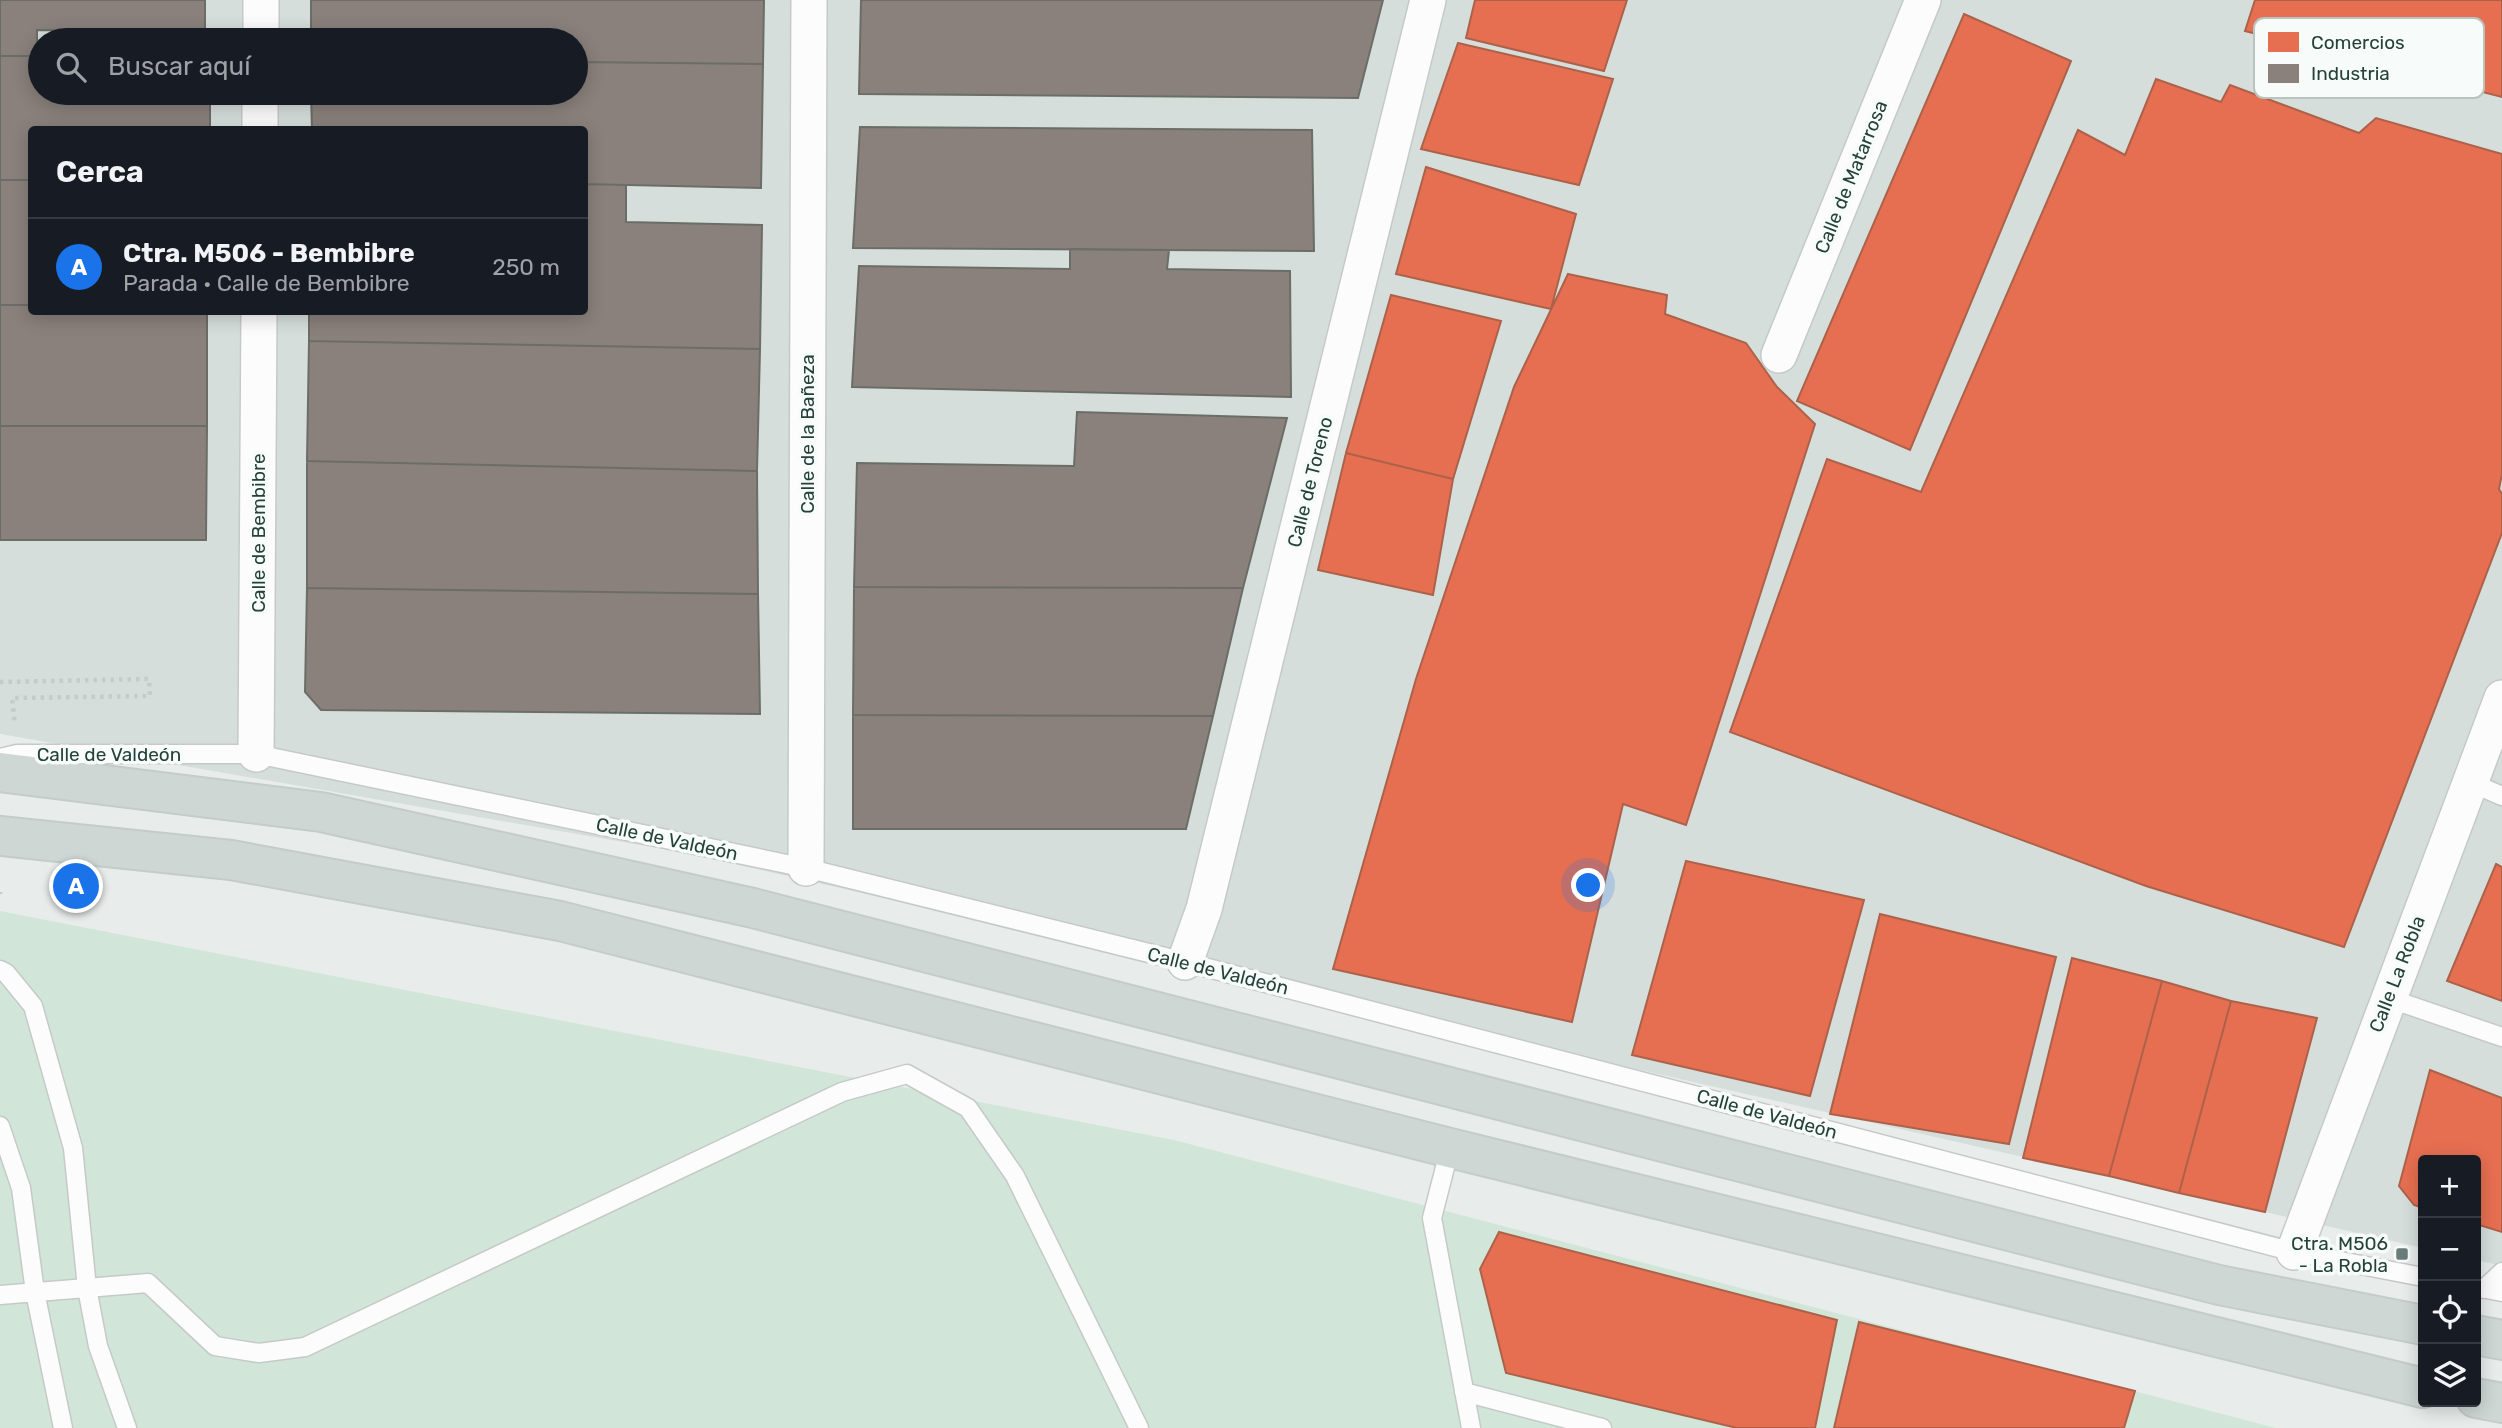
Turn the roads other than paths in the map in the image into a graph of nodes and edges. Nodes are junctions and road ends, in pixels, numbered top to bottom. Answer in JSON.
{"nodes":[{"id":1,"x":261,"y":0,"type":"edge"},
{"id":2,"x":809,"y":0,"type":"edge"},
{"id":3,"x":1428,"y":0,"type":"edge"},
{"id":4,"x":1923,"y":0,"type":"edge"},
{"id":5,"x":261,"y":28,"type":"edge"},
{"id":6,"x":260,"y":105,"type":"edge"},
{"id":7,"x":260,"y":126,"type":"edge"},
{"id":8,"x":259,"y":315,"type":"edge"},
{"id":9,"x":1779,"y":355,"type":"dead end"},
{"id":10,"x":2502,"y":698,"type":"edge"},
{"id":11,"x":256,"y":754,"type":"junction"},
{"id":12,"x":6,"y":761,"type":"edge"},
{"id":13,"x":2487,"y":789,"type":"edge"},
{"id":14,"x":0,"y":836,"type":"edge"},
{"id":15,"x":806,"y":868,"type":"junction"},
{"id":16,"x":1185,"y":962,"type":"junction"},
{"id":17,"x":0,"y":970,"type":"edge"},
{"id":18,"x":2388,"y":998,"type":"junction"},
{"id":19,"x":2502,"y":1037,"type":"edge"},
{"id":20,"x":0,"y":1126,"type":"edge"},
{"id":21,"x":1450,"y":1148,"type":"junction"},
{"id":22,"x":2294,"y":1252,"type":"junction"},
{"id":23,"x":2502,"y":1272,"type":"edge"},
{"id":24,"x":2418,"y":1276,"type":"edge"},
{"id":25,"x":87,"y":1288,"type":"junction"},
{"id":26,"x":2487,"y":1289,"type":"edge"},
{"id":27,"x":35,"y":1292,"type":"junction"},
{"id":28,"x":0,"y":1295,"type":"edge"},
{"id":29,"x":2418,"y":1324,"type":"edge"},
{"id":30,"x":2481,"y":1336,"type":"edge"},
{"id":31,"x":2502,"y":1340,"type":"edge"},
{"id":32,"x":2418,"y":1387,"type":"edge"},
{"id":33,"x":1464,"y":1392,"type":"junction"},
{"id":34,"x":2481,"y":1399,"type":"edge"},
{"id":35,"x":2502,"y":1403,"type":"edge"},
{"id":36,"x":63,"y":1428,"type":"edge"},
{"id":37,"x":127,"y":1428,"type":"edge"},
{"id":38,"x":1139,"y":1428,"type":"edge"},
{"id":39,"x":1471,"y":1428,"type":"edge"},
{"id":40,"x":1602,"y":1428,"type":"edge"}],
"edges":[{"from":1,"to":5,"type":"street"},
{"from":2,"to":15,"type":"street","name":"Calle de la Bañeza"},
{"from":3,"to":16,"type":"street","name":"Calle de Toreno"},
{"from":4,"to":9,"type":"street","name":"Calle de Matarrosa"},
{"from":6,"to":7,"type":"street"},
{"from":8,"to":11,"type":"street","name":"Calle de Bembibre"},
{"from":10,"to":13,"type":"street","name":"Calle La Robla"},
{"from":11,"to":12,"type":"lane","name":"Calle de Valdeón"},
{"from":11,"to":15,"type":"lane","name":"Calle de Valdeón"},
{"from":12,"to":29,"type":"main road"},
{"from":13,"to":18,"type":"street","name":"Calle La Robla"},
{"from":14,"to":21,"type":"main road"},
{"from":15,"to":16,"type":"lane","name":"Calle de Valdeón"},
{"from":16,"to":22,"type":"lane","name":"Calle de Valdeón"},
{"from":17,"to":25,"type":"lane"},
{"from":18,"to":19,"type":"lane"},
{"from":18,"to":22,"type":"street","name":"Calle La Robla"},
{"from":20,"to":27,"type":"lane"},
{"from":21,"to":32,"type":"main road"},
{"from":21,"to":33,"type":"lane"},
{"from":22,"to":24,"type":"lane","name":"Calle de Valdeón"},
{"from":23,"to":26,"type":"lane"},
{"from":25,"to":27,"type":"lane"},
{"from":25,"to":37,"type":"lane"},
{"from":25,"to":38,"type":"lane"},
{"from":27,"to":28,"type":"lane"},
{"from":27,"to":36,"type":"lane"},
{"from":30,"to":31,"type":"main road"},
{"from":33,"to":39,"type":"lane"},
{"from":33,"to":40,"type":"lane"},
{"from":34,"to":35,"type":"main road"}]}
